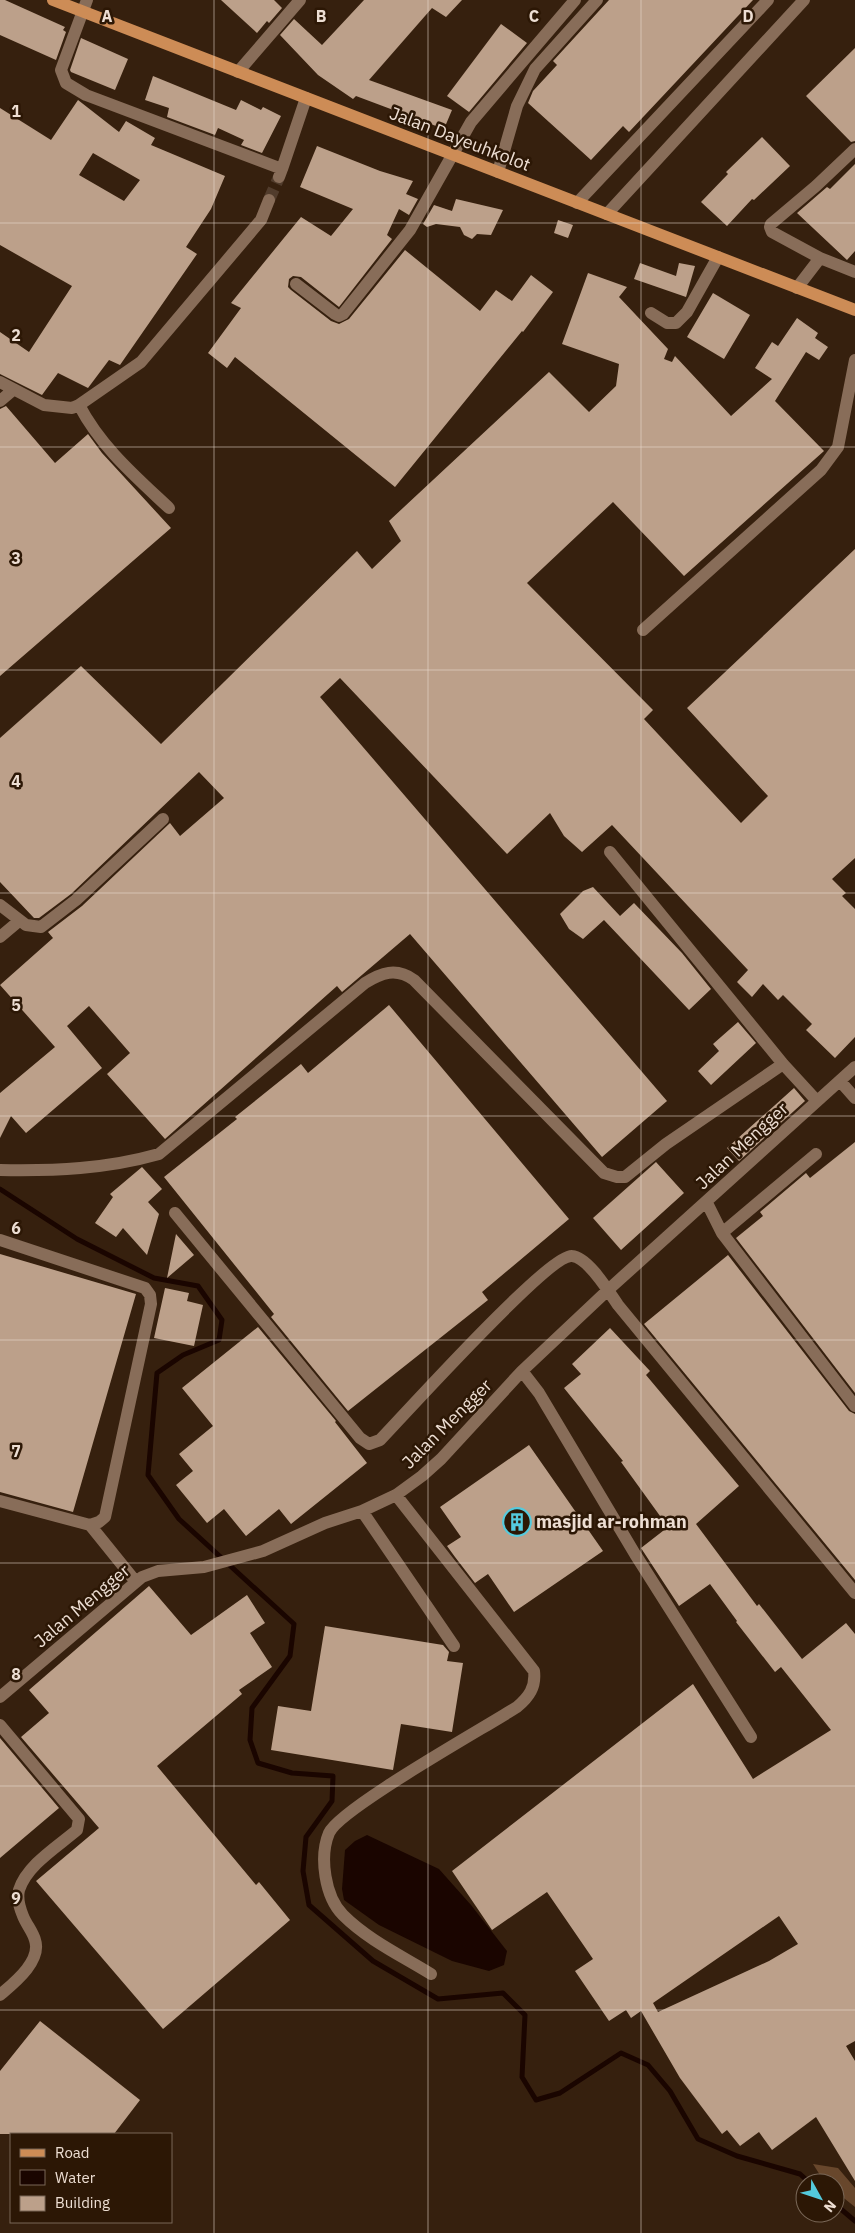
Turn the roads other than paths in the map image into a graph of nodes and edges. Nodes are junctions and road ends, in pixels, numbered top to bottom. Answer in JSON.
{"nodes":[{"id":1,"x":53,"y":0,"type":"edge"},
{"id":2,"x":300,"y":0,"type":"edge"},
{"id":3,"x":575,"y":0,"type":"edge"},
{"id":4,"x":597,"y":0,"type":"edge"},
{"id":5,"x":768,"y":0,"type":"edge"},
{"id":6,"x":804,"y":0,"type":"edge"},
{"id":7,"x":85,"y":6,"type":"edge"},
{"id":8,"x":238,"y":72,"type":"junction"},
{"id":9,"x":306,"y":98,"type":"junction"},
{"id":10,"x":855,"y":149,"type":"edge"},
{"id":11,"x":452,"y":154,"type":"junction"},
{"id":12,"x":498,"y":172,"type":"junction"},
{"id":13,"x":270,"y":200,"type":"tunnel mouth"},
{"id":14,"x":577,"y":203,"type":"junction"},
{"id":15,"x":607,"y":214,"type":"junction"},
{"id":16,"x":718,"y":257,"type":"junction"},
{"id":17,"x":820,"y":258,"type":"junction"},
{"id":18,"x":855,"y":272,"type":"edge"},
{"id":19,"x":296,"y":284,"type":"dead end"},
{"id":20,"x":798,"y":288,"type":"junction"},
{"id":21,"x":855,"y":310,"type":"edge"},
{"id":22,"x":652,"y":312,"type":"dead end"},
{"id":23,"x":855,"y":360,"type":"edge"},
{"id":24,"x":0,"y":382,"type":"edge"},
{"id":25,"x":13,"y":390,"type":"junction"},
{"id":26,"x":0,"y":401,"type":"edge"},
{"id":27,"x":80,"y":405,"type":"junction"},
{"id":28,"x":169,"y":508,"type":"dead end"},
{"id":29,"x":644,"y":630,"type":"dead end"},
{"id":30,"x":163,"y":820,"type":"dead end"},
{"id":31,"x":610,"y":852,"type":"dead end"},
{"id":32,"x":0,"y":905,"type":"edge"},
{"id":33,"x":19,"y":921,"type":"junction"},
{"id":34,"x":0,"y":937,"type":"edge"},
{"id":35,"x":783,"y":1064,"type":"junction"},
{"id":36,"x":855,"y":1067,"type":"edge"},
{"id":37,"x":840,"y":1081,"type":"junction"},
{"id":38,"x":855,"y":1098,"type":"edge"},
{"id":39,"x":817,"y":1101,"type":"junction"},
{"id":40,"x":816,"y":1154,"type":"dead end"},
{"id":41,"x":0,"y":1170,"type":"edge"},
{"id":42,"x":707,"y":1203,"type":"junction"},
{"id":43,"x":175,"y":1213,"type":"dead end"},
{"id":44,"x":722,"y":1233,"type":"junction"},
{"id":45,"x":0,"y":1240,"type":"edge"},
{"id":46,"x":608,"y":1290,"type":"junction"},
{"id":47,"x":522,"y":1371,"type":"junction"},
{"id":48,"x":855,"y":1406,"type":"edge"},
{"id":49,"x":396,"y":1495,"type":"junction"},
{"id":50,"x":0,"y":1501,"type":"edge"},
{"id":51,"x":362,"y":1511,"type":"junction"},
{"id":52,"x":90,"y":1525,"type":"junction"},
{"id":53,"x":136,"y":1582,"type":"junction"},
{"id":54,"x":855,"y":1593,"type":"edge"},
{"id":55,"x":454,"y":1646,"type":"dead end"},
{"id":56,"x":0,"y":1697,"type":"edge"},
{"id":57,"x":0,"y":1725,"type":"edge"},
{"id":58,"x":752,"y":1737,"type":"dead end"},
{"id":59,"x":431,"y":1974,"type":"dead end"},
{"id":60,"x":0,"y":1995,"type":"edge"}],
"edges":[{"from":1,"to":7,"type":"main road","name":"Jalan Dayeuhkolot"},
{"from":2,"to":8,"type":"street"},
{"from":3,"to":11,"type":"street"},
{"from":4,"to":12,"type":"street"},
{"from":5,"to":14,"type":"street"},
{"from":6,"to":15,"type":"street"},
{"from":7,"to":8,"type":"main road","name":"Jalan Dayeuhkolot"},
{"from":7,"to":9,"type":"street"},
{"from":8,"to":9,"type":"main road","name":"Jalan Dayeuhkolot"},
{"from":9,"to":11,"type":"main road","name":"Jalan Dayeuhkolot"},
{"from":10,"to":17,"type":"street"},
{"from":11,"to":12,"type":"main road","name":"Jalan Dayeuhkolot"},
{"from":11,"to":19,"type":"street"},
{"from":12,"to":14,"type":"main road","name":"Jalan Dayeuhkolot"},
{"from":13,"to":27,"type":"street"},
{"from":14,"to":15,"type":"main road","name":"Jalan Dayeuhkolot"},
{"from":15,"to":16,"type":"main road","name":"Jalan Dayeuhkolot"},
{"from":16,"to":20,"type":"main road","name":"Jalan Dayeuhkolot"},
{"from":16,"to":22,"type":"street"},
{"from":17,"to":18,"type":"street"},
{"from":17,"to":20,"type":"street"},
{"from":20,"to":21,"type":"main road","name":"Jalan Dayeuhkolot"},
{"from":23,"to":29,"type":"street"},
{"from":24,"to":25,"type":"street"},
{"from":25,"to":26,"type":"street"},
{"from":25,"to":27,"type":"street"},
{"from":27,"to":28,"type":"street"},
{"from":30,"to":33,"type":"street"},
{"from":31,"to":35,"type":"street"},
{"from":32,"to":33,"type":"street"},
{"from":33,"to":34,"type":"street"},
{"from":35,"to":39,"type":"street"},
{"from":35,"to":41,"type":"street"},
{"from":36,"to":37,"type":"street","name":"Jalan Mengger"},
{"from":37,"to":38,"type":"street"},
{"from":37,"to":39,"type":"street","name":"Jalan Mengger"},
{"from":39,"to":42,"type":"street","name":"Jalan Mengger"},
{"from":40,"to":44,"type":"street"},
{"from":42,"to":44,"type":"street"},
{"from":42,"to":46,"type":"street","name":"Jalan Mengger"},
{"from":43,"to":46,"type":"street"},
{"from":44,"to":48,"type":"street"},
{"from":45,"to":52,"type":"street"},
{"from":46,"to":47,"type":"street","name":"Jalan Mengger"},
{"from":46,"to":54,"type":"street"},
{"from":47,"to":49,"type":"street","name":"Jalan Mengger"},
{"from":47,"to":58,"type":"street"},
{"from":49,"to":51,"type":"street","name":"Jalan Mengger"},
{"from":49,"to":59,"type":"street"},
{"from":50,"to":52,"type":"street"},
{"from":51,"to":53,"type":"street","name":"Jalan Mengger"},
{"from":51,"to":55,"type":"street"},
{"from":52,"to":53,"type":"street"},
{"from":53,"to":56,"type":"street","name":"Jalan Mengger"},
{"from":57,"to":60,"type":"street"}]}
